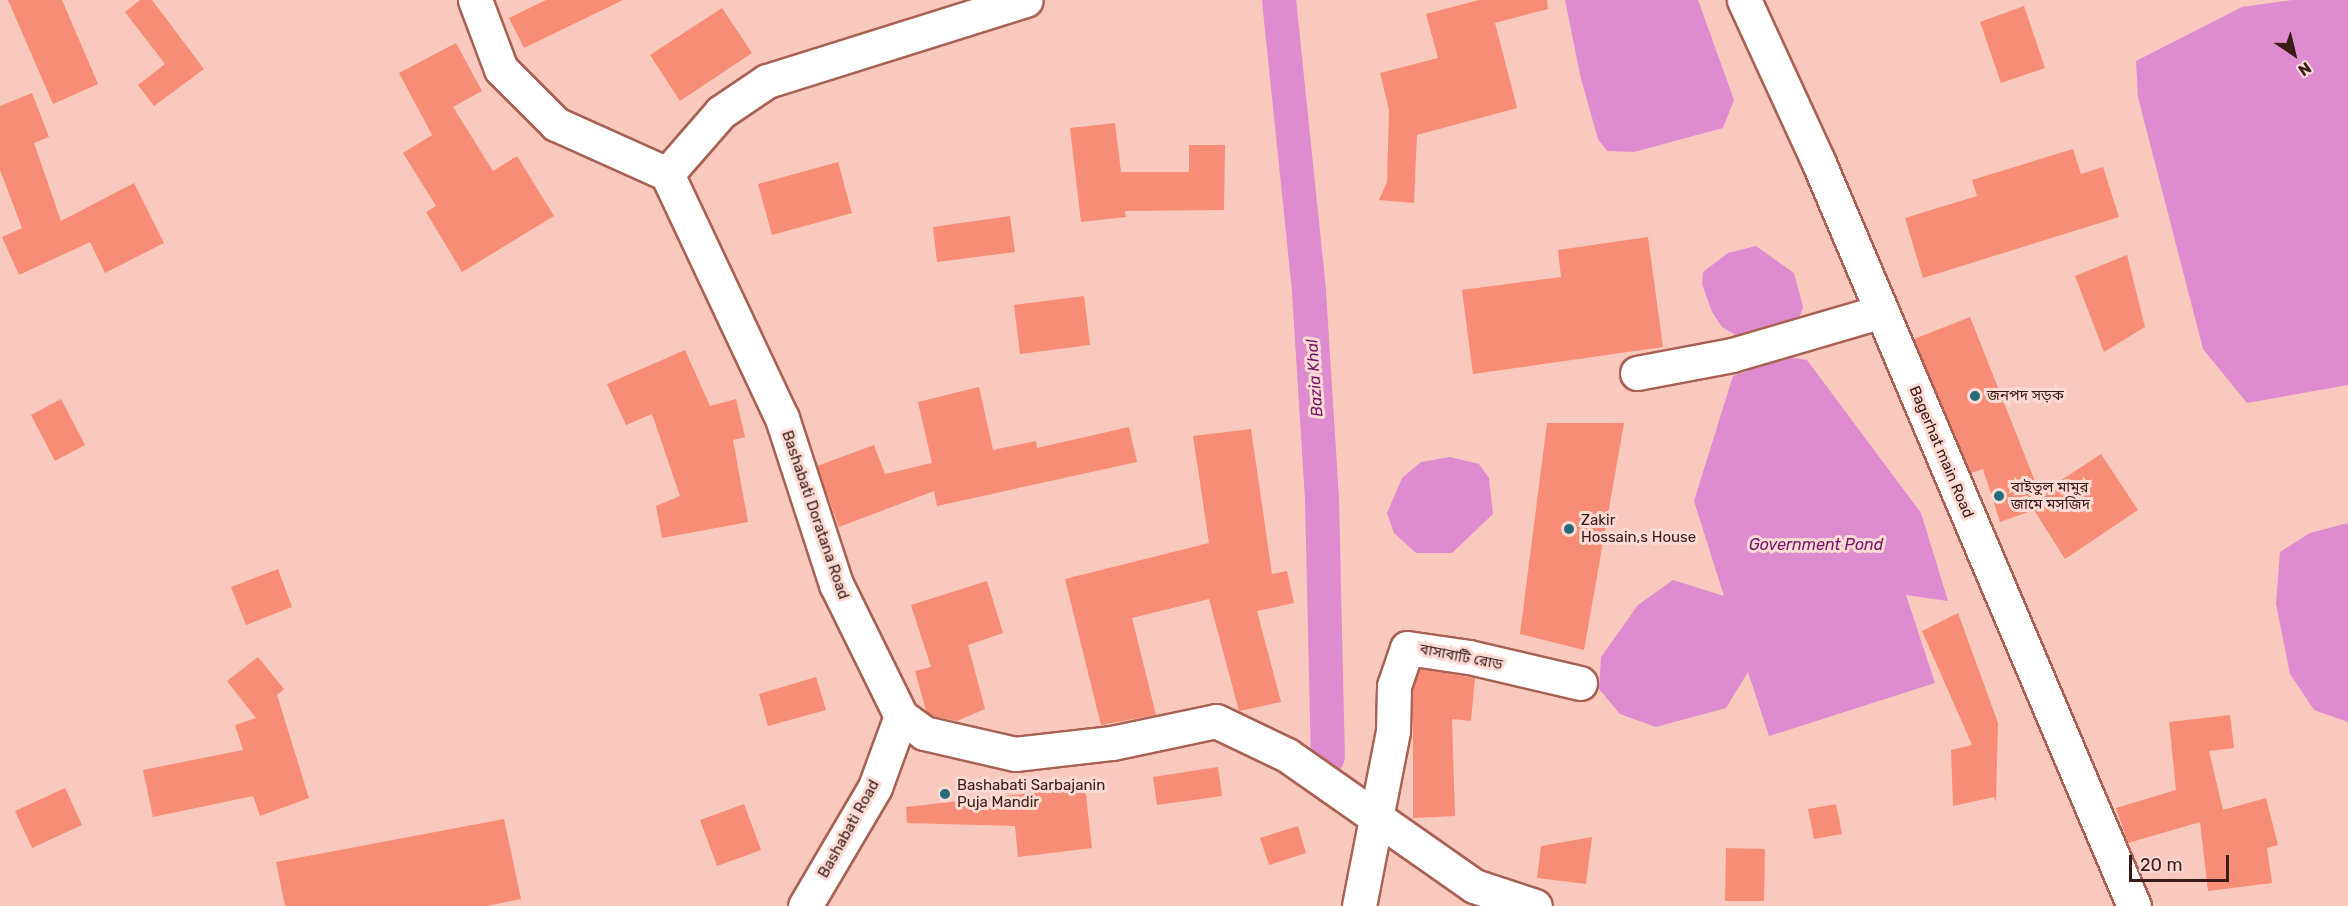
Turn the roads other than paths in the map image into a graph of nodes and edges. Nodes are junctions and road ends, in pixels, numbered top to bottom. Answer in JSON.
{"nodes":[{"id":1,"x":475,"y":0,"type":"edge"},
{"id":2,"x":1026,"y":0,"type":"edge"},
{"id":3,"x":1744,"y":0,"type":"edge"},
{"id":4,"x":668,"y":174,"type":"junction"},
{"id":5,"x":1882,"y":311,"type":"junction"},
{"id":6,"x":1637,"y":373,"type":"dead end"},
{"id":7,"x":1580,"y":683,"type":"dead end"},
{"id":8,"x":901,"y":716,"type":"junction"},
{"id":9,"x":1379,"y":818,"type":"junction"},
{"id":10,"x":806,"y":906,"type":"edge"},
{"id":11,"x":1359,"y":906,"type":"edge"},
{"id":12,"x":1535,"y":906,"type":"edge"},
{"id":13,"x":2134,"y":906,"type":"edge"}],
"edges":[{"from":1,"to":4,"type":"street"},
{"from":2,"to":4,"type":"street"},
{"from":3,"to":5,"type":"street","name":"Bagerhat main Road"},
{"from":4,"to":8,"type":"street","name":"Bashabati Doratana Road"},
{"from":5,"to":6,"type":"street"},
{"from":5,"to":13,"type":"street","name":"Bagerhat main Road"},
{"from":7,"to":9,"type":"street","name":"বাসাবাটি রোড"},
{"from":8,"to":9,"type":"street","name":"Bashabati Doratana Road"},
{"from":8,"to":10,"type":"street","name":"Bashabati Road"},
{"from":9,"to":11,"type":"street"},
{"from":9,"to":12,"type":"street"}]}
